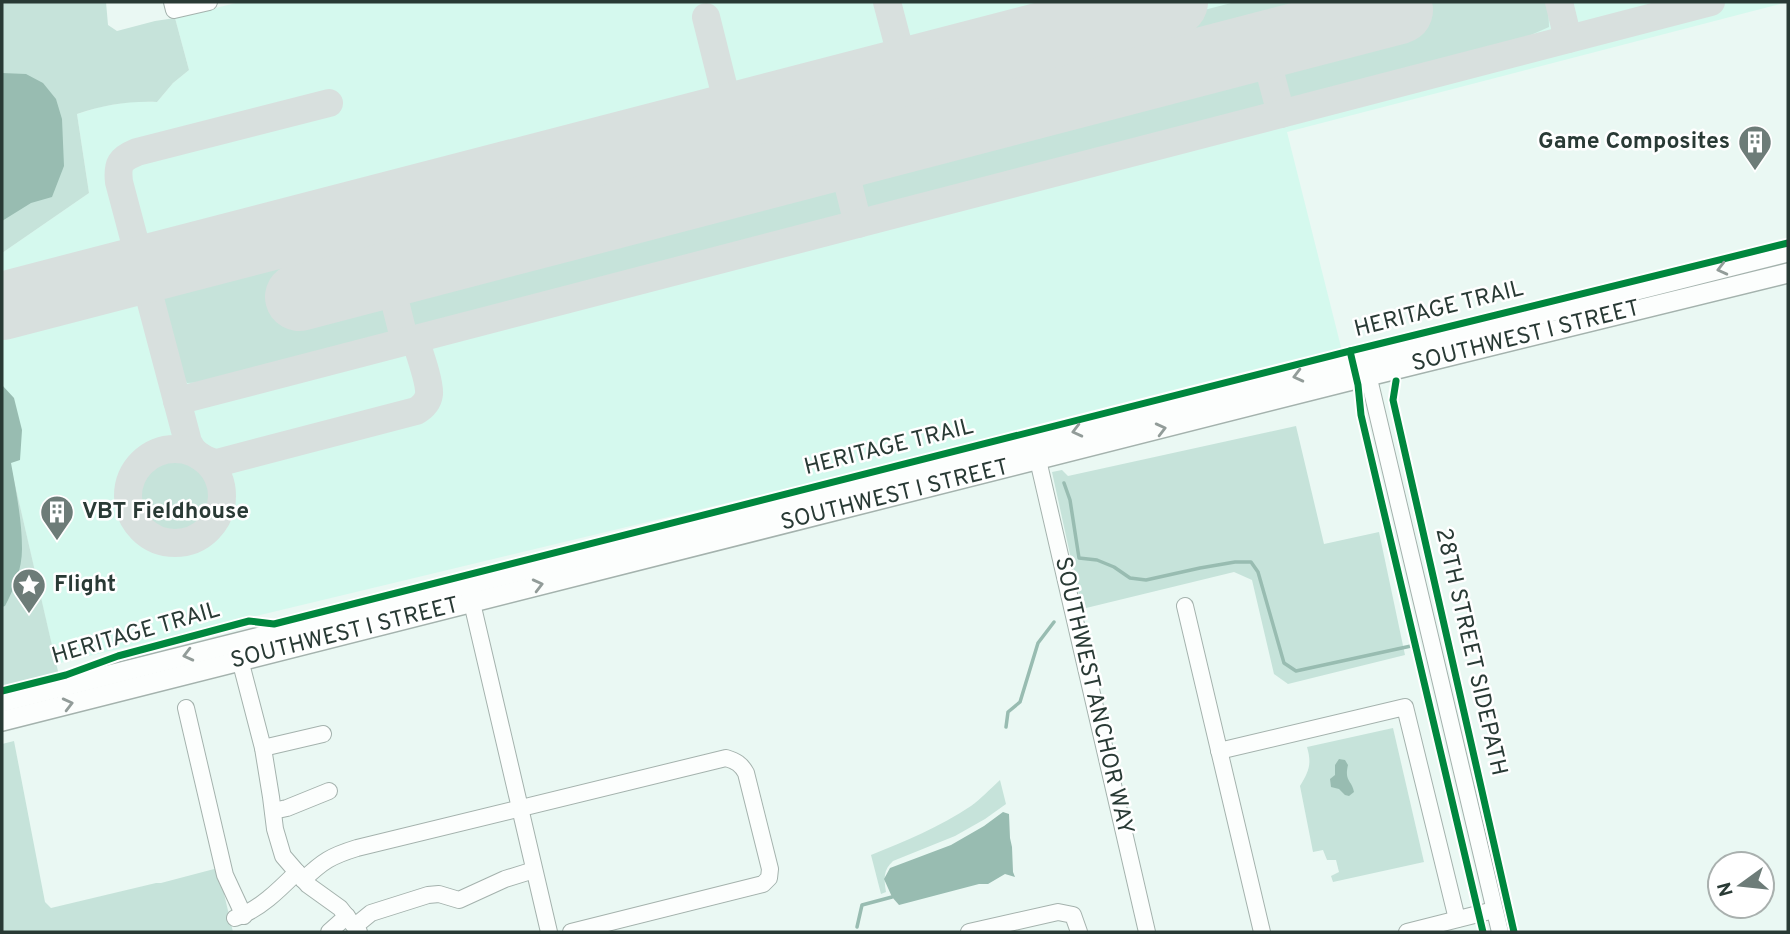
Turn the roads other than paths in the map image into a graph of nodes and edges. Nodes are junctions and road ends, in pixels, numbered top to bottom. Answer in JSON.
{"nodes":[{"id":1,"x":208,"y":2,"type":"edge"},
{"id":2,"x":173,"y":6,"type":"edge"},
{"id":3,"x":1788,"y":252,"type":"edge"},
{"id":4,"x":1788,"y":273,"type":"edge"},
{"id":5,"x":1366,"y":368,"type":"junction"},
{"id":6,"x":1038,"y":460,"type":"junction"},
{"id":7,"x":470,"y":592,"type":"junction"},
{"id":8,"x":1185,"y":606,"type":"dead end"},
{"id":9,"x":237,"y":651,"type":"junction"},
{"id":10,"x":2,"y":702,"type":"edge"},
{"id":11,"x":186,"y":708,"type":"dead end"},
{"id":12,"x":2,"y":721,"type":"edge"},
{"id":13,"x":323,"y":734,"type":"dead end"},
{"id":14,"x":264,"y":748,"type":"junction"},
{"id":15,"x":1219,"y":751,"type":"junction"},
{"id":16,"x":329,"y":791,"type":"dead end"},
{"id":17,"x":520,"y":809,"type":"junction"},
{"id":18,"x":273,"y":811,"type":"junction"},
{"id":19,"x":534,"y":870,"type":"junction"},
{"id":20,"x":300,"y":876,"type":"junction"},
{"id":21,"x":1494,"y":910,"type":"junction"},
{"id":22,"x":1457,"y":919,"type":"junction"},
{"id":23,"x":354,"y":925,"type":"edge"},
{"id":24,"x":329,"y":932,"type":"edge"},
{"id":25,"x":548,"y":932,"type":"edge"},
{"id":26,"x":571,"y":932,"type":"edge"},
{"id":27,"x":969,"y":932,"type":"edge"},
{"id":28,"x":1079,"y":932,"type":"edge"},
{"id":29,"x":1147,"y":932,"type":"edge"},
{"id":30,"x":1262,"y":932,"type":"edge"},
{"id":31,"x":1407,"y":932,"type":"edge"},
{"id":32,"x":1500,"y":932,"type":"edge"}],
"edges":[{"from":1,"to":2,"type":"street"},
{"from":3,"to":5,"type":"main road","name":"SOUTHWEST I STREET","one_way":true},
{"from":4,"to":5,"type":"main road","name":"SOUTHWEST I STREET"},
{"from":6,"to":5,"type":"main road","name":"SOUTHWEST I STREET","one_way":true},
{"from":5,"to":7,"type":"main road","name":"SOUTHWEST I STREET","one_way":true},
{"from":5,"to":21,"type":"street"},
{"from":7,"to":6,"type":"main road","name":"SOUTHWEST I STREET","one_way":true},
{"from":6,"to":29,"type":"street","name":"SOUTHWEST ANCHOR WAY"},
{"from":7,"to":9,"type":"main road","name":"SOUTHWEST I STREET"},
{"from":7,"to":17,"type":"street"},
{"from":8,"to":15,"type":"street"},
{"from":9,"to":10,"type":"main road","name":"SOUTHWEST I STREET","one_way":true},
{"from":12,"to":9,"type":"main road","name":"SOUTHWEST I STREET","one_way":true},
{"from":9,"to":14,"type":"street"},
{"from":11,"to":20,"type":"street"},
{"from":13,"to":14,"type":"street"},
{"from":14,"to":18,"type":"street"},
{"from":15,"to":22,"type":"street"},
{"from":15,"to":30,"type":"street"},
{"from":16,"to":18,"type":"street"},
{"from":17,"to":19,"type":"street"},
{"from":17,"to":20,"type":"street"},
{"from":17,"to":26,"type":"street"},
{"from":18,"to":20,"type":"street"},
{"from":19,"to":23,"type":"street"},
{"from":19,"to":25,"type":"street"},
{"from":20,"to":23,"type":"street"},
{"from":21,"to":22,"type":"street"},
{"from":21,"to":32,"type":"street"},
{"from":22,"to":31,"type":"street"},
{"from":23,"to":24,"type":"street"},
{"from":27,"to":28,"type":"street"}]}
